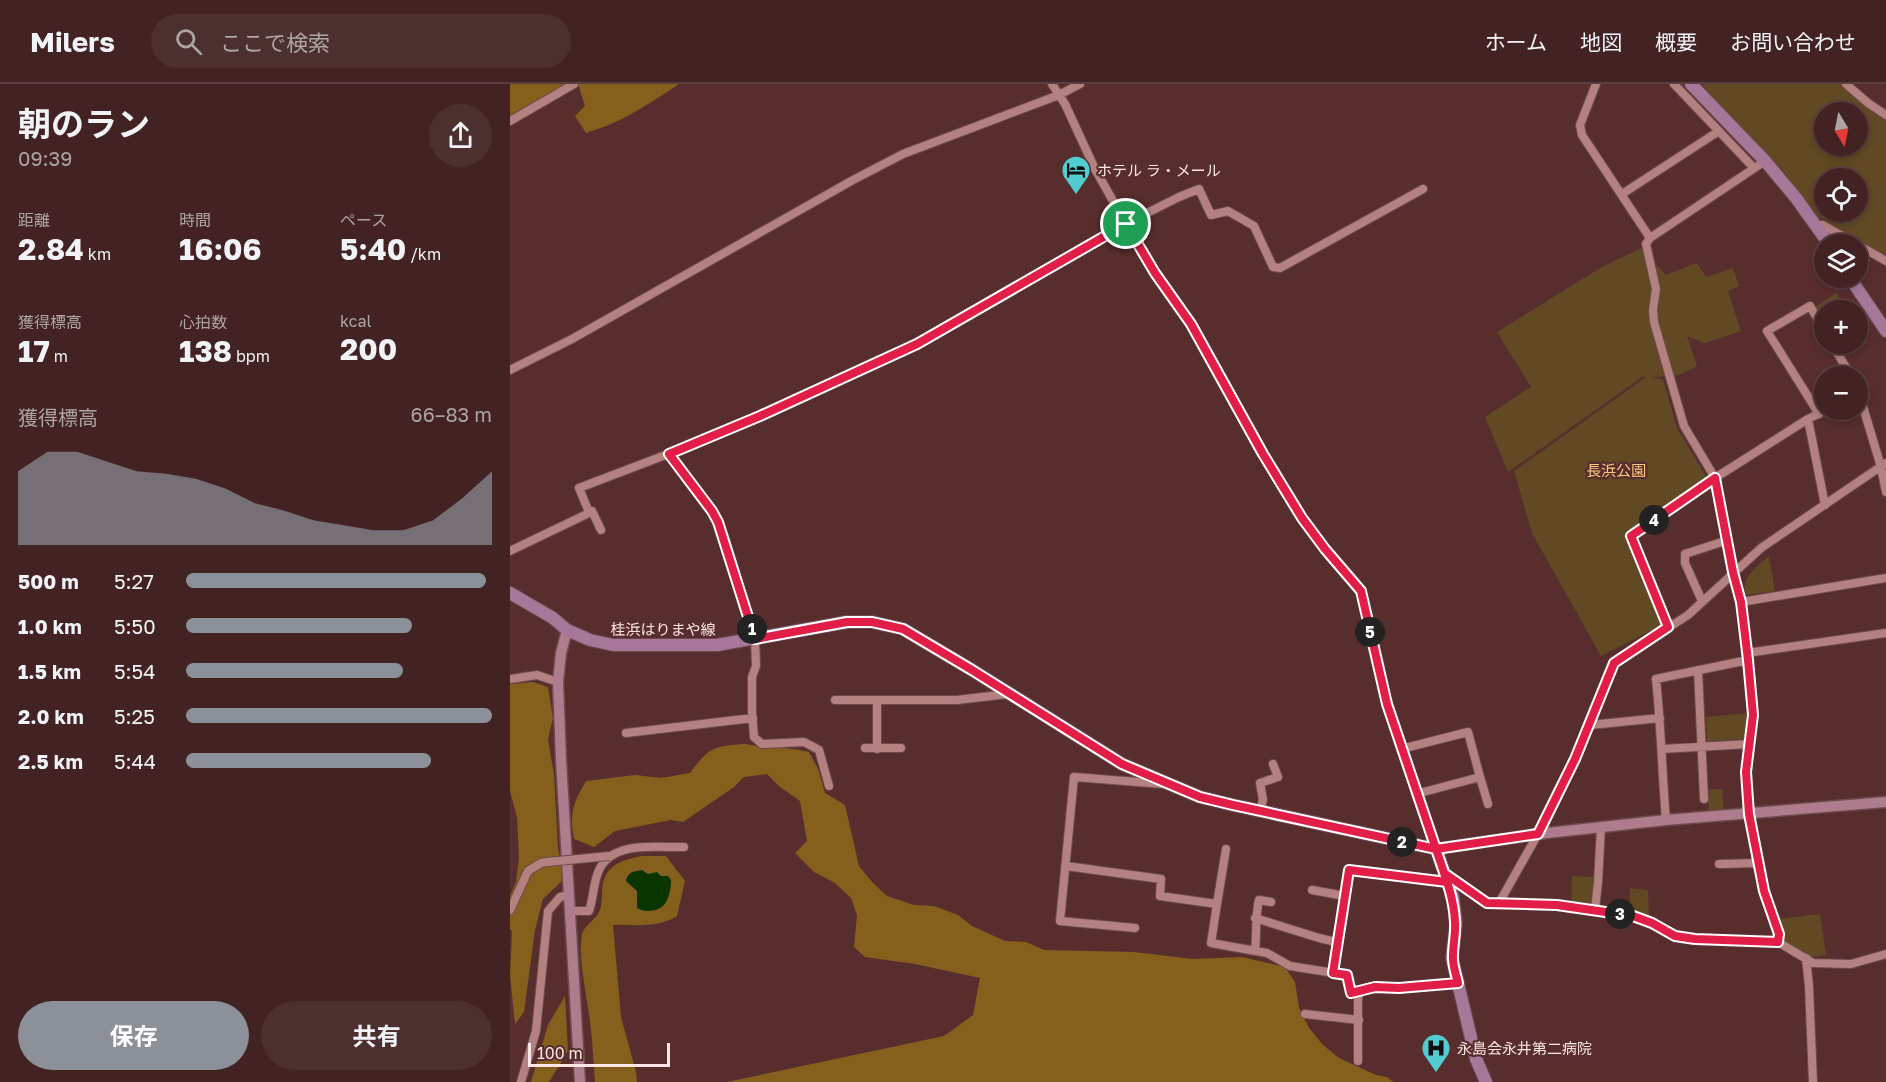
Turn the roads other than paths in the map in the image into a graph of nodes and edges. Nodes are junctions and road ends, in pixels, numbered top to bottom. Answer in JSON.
{"nodes":[{"id":1,"x":574,"y":84,"type":"edge"},
{"id":2,"x":1052,"y":84,"type":"edge"},
{"id":3,"x":1080,"y":84,"type":"edge"},
{"id":4,"x":1596,"y":84,"type":"edge"},
{"id":5,"x":1674,"y":84,"type":"edge"},
{"id":6,"x":1691,"y":84,"type":"edge"},
{"id":7,"x":1846,"y":84,"type":"edge"},
{"id":8,"x":1059,"y":94,"type":"junction"},
{"id":9,"x":1886,"y":115,"type":"edge"},
{"id":10,"x":510,"y":121,"type":"edge"},
{"id":11,"x":1719,"y":130,"type":"junction"},
{"id":12,"x":1760,"y":165,"type":"junction"},
{"id":13,"x":1423,"y":189,"type":"dead end"},
{"id":14,"x":1622,"y":194,"type":"junction"},
{"id":15,"x":1126,"y":224,"type":"junction"},
{"id":16,"x":1816,"y":225,"type":"junction"},
{"id":17,"x":1822,"y":234,"type":"edge"},
{"id":18,"x":1650,"y":238,"type":"junction"},
{"id":19,"x":1886,"y":261,"type":"edge"},
{"id":20,"x":1857,"y":288,"type":"edge"},
{"id":21,"x":1814,"y":313,"type":"edge"},
{"id":22,"x":1886,"y":331,"type":"edge"},
{"id":23,"x":510,"y":370,"type":"edge"},
{"id":24,"x":1814,"y":406,"type":"edge"},
{"id":25,"x":1814,"y":416,"type":"edge"},
{"id":26,"x":1808,"y":419,"type":"junction"},
{"id":27,"x":1867,"y":420,"type":"edge"},
{"id":28,"x":669,"y":454,"type":"junction"},
{"id":29,"x":1883,"y":465,"type":"edge"},
{"id":30,"x":1715,"y":478,"type":"junction"},
{"id":31,"x":1886,"y":492,"type":"edge"},
{"id":32,"x":1825,"y":505,"type":"junction"},
{"id":33,"x":589,"y":512,"type":"junction"},
{"id":34,"x":601,"y":530,"type":"dead end"},
{"id":35,"x":1728,"y":540,"type":"junction"},
{"id":36,"x":510,"y":551,"type":"edge"},
{"id":37,"x":1733,"y":572,"type":"junction"},
{"id":38,"x":1886,"y":578,"type":"edge"},
{"id":39,"x":510,"y":593,"type":"edge"},
{"id":40,"x":1702,"y":601,"type":"junction"},
{"id":41,"x":1741,"y":602,"type":"junction"},
{"id":42,"x":1668,"y":627,"type":"junction"},
{"id":43,"x":567,"y":630,"type":"junction"},
{"id":44,"x":1886,"y":633,"type":"edge"},
{"id":45,"x":755,"y":639,"type":"junction"},
{"id":46,"x":1748,"y":657,"type":"junction"},
{"id":47,"x":1698,"y":670,"type":"junction"},
{"id":48,"x":510,"y":679,"type":"edge"},
{"id":49,"x":558,"y":682,"type":"junction"},
{"id":50,"x":1010,"y":694,"type":"junction"},
{"id":51,"x":835,"y":700,"type":"dead end"},
{"id":52,"x":877,"y":700,"type":"junction"},
{"id":53,"x":753,"y":718,"type":"junction"},
{"id":54,"x":1660,"y":718,"type":"junction"},
{"id":55,"x":1590,"y":725,"type":"junction"},
{"id":56,"x":626,"y":733,"type":"dead end"},
{"id":57,"x":1749,"y":744,"type":"junction"},
{"id":58,"x":1703,"y":746,"type":"junction"},
{"id":59,"x":865,"y":748,"type":"dead end"},
{"id":60,"x":877,"y":748,"type":"junction"},
{"id":61,"x":901,"y":748,"type":"dead end"},
{"id":62,"x":1401,"y":749,"type":"junction"},
{"id":63,"x":1662,"y":749,"type":"junction"},
{"id":64,"x":1273,"y":764,"type":"dead end"},
{"id":65,"x":1480,"y":777,"type":"junction"},
{"id":66,"x":1167,"y":785,"type":"junction"},
{"id":67,"x":829,"y":786,"type":"dead end"},
{"id":68,"x":1416,"y":794,"type":"junction"},
{"id":69,"x":1704,"y":799,"type":"dead end"},
{"id":70,"x":1886,"y":802,"type":"edge"},
{"id":71,"x":1488,"y":804,"type":"dead end"},
{"id":72,"x":1260,"y":811,"type":"junction"},
{"id":73,"x":1749,"y":814,"type":"junction"},
{"id":74,"x":1666,"y":820,"type":"junction"},
{"id":75,"x":1601,"y":827,"type":"junction"},
{"id":76,"x":1538,"y":834,"type":"junction"},
{"id":77,"x":684,"y":847,"type":"dead end"},
{"id":78,"x":1226,"y":849,"type":"dead end"},
{"id":79,"x":1436,"y":849,"type":"junction"},
{"id":80,"x":609,"y":856,"type":"junction"},
{"id":81,"x":1758,"y":863,"type":"junction"},
{"id":82,"x":1719,"y":864,"type":"dead end"},
{"id":83,"x":1066,"y":866,"type":"junction"},
{"id":84,"x":1445,"y":878,"type":"junction"},
{"id":85,"x":1312,"y":890,"type":"dead end"},
{"id":86,"x":570,"y":895,"type":"junction"},
{"id":87,"x":1344,"y":896,"type":"junction"},
{"id":88,"x":1270,"y":902,"type":"dead end"},
{"id":89,"x":1499,"y":903,"type":"junction"},
{"id":90,"x":1217,"y":904,"type":"junction"},
{"id":91,"x":510,"y":910,"type":"edge"},
{"id":92,"x":1595,"y":910,"type":"junction"},
{"id":93,"x":571,"y":911,"type":"junction"},
{"id":94,"x":1255,"y":918,"type":"junction"},
{"id":95,"x":1136,"y":928,"type":"dead end"},
{"id":96,"x":1336,"y":942,"type":"junction"},
{"id":97,"x":1778,"y":942,"type":"junction"},
{"id":98,"x":1255,"y":951,"type":"junction"},
{"id":99,"x":1886,"y":954,"type":"edge"},
{"id":100,"x":1806,"y":958,"type":"junction"},
{"id":101,"x":1333,"y":973,"type":"junction"},
{"id":102,"x":1458,"y":983,"type":"junction"},
{"id":103,"x":1360,"y":990,"type":"junction"},
{"id":104,"x":1305,"y":1014,"type":"dead end"},
{"id":105,"x":1359,"y":1020,"type":"junction"},
{"id":106,"x":1358,"y":1061,"type":"dead end"},
{"id":107,"x":521,"y":1082,"type":"edge"},
{"id":108,"x":580,"y":1082,"type":"edge"},
{"id":109,"x":1486,"y":1082,"type":"edge"},
{"id":110,"x":1813,"y":1082,"type":"edge"}],
"edges":[{"from":1,"to":10,"type":"street"},
{"from":2,"to":8,"type":"street"},
{"from":3,"to":8,"type":"street"},
{"from":4,"to":14,"type":"street"},
{"from":5,"to":11,"type":"street"},
{"from":6,"to":12,"type":"main road"},
{"from":7,"to":9,"type":"street"},
{"from":8,"to":15,"type":"street"},
{"from":8,"to":23,"type":"street"},
{"from":11,"to":12,"type":"street"},
{"from":11,"to":14,"type":"street"},
{"from":12,"to":16,"type":"main road"},
{"from":12,"to":18,"type":"street"},
{"from":13,"to":15,"type":"street"},
{"from":14,"to":18,"type":"street"},
{"from":15,"to":28,"type":"street"},
{"from":15,"to":62,"type":"street"},
{"from":16,"to":17,"type":"main road"},
{"from":16,"to":19,"type":"street"},
{"from":18,"to":30,"type":"street"},
{"from":20,"to":22,"type":"main road"},
{"from":21,"to":24,"type":"street"},
{"from":25,"to":26,"type":"street"},
{"from":26,"to":30,"type":"street"},
{"from":26,"to":32,"type":"street"},
{"from":27,"to":29,"type":"street"},
{"from":28,"to":33,"type":"street"},
{"from":28,"to":45,"type":"street"},
{"from":29,"to":31,"type":"street"},
{"from":29,"to":32,"type":"street"},
{"from":30,"to":35,"type":"street"},
{"from":30,"to":42,"type":"street"},
{"from":32,"to":37,"type":"street"},
{"from":33,"to":34,"type":"street"},
{"from":33,"to":36,"type":"street"},
{"from":35,"to":37,"type":"street"},
{"from":35,"to":40,"type":"street"},
{"from":37,"to":40,"type":"street"},
{"from":37,"to":41,"type":"street"},
{"from":38,"to":41,"type":"street"},
{"from":39,"to":43,"type":"main road","name":"桂浜はりまや線"},
{"from":40,"to":42,"type":"street"},
{"from":41,"to":46,"type":"street"},
{"from":42,"to":55,"type":"street"},
{"from":43,"to":45,"type":"main road","name":"桂浜はりまや線"},
{"from":43,"to":49,"type":"street"},
{"from":44,"to":46,"type":"street"},
{"from":45,"to":50,"type":"main road","name":"桂浜はりまや線"},
{"from":45,"to":53,"type":"street"},
{"from":46,"to":47,"type":"street"},
{"from":46,"to":57,"type":"street"},
{"from":47,"to":54,"type":"street"},
{"from":47,"to":58,"type":"street"},
{"from":48,"to":49,"type":"street"},
{"from":49,"to":86,"type":"street"},
{"from":50,"to":52,"type":"street"},
{"from":50,"to":66,"type":"main road","name":"桂浜はりまや線"},
{"from":51,"to":52,"type":"street"},
{"from":52,"to":60,"type":"street"},
{"from":53,"to":56,"type":"street"},
{"from":53,"to":67,"type":"street"},
{"from":54,"to":55,"type":"street"},
{"from":54,"to":63,"type":"street"},
{"from":55,"to":76,"type":"street"},
{"from":57,"to":58,"type":"street"},
{"from":57,"to":73,"type":"street"},
{"from":58,"to":63,"type":"street"},
{"from":58,"to":69,"type":"street"},
{"from":59,"to":60,"type":"street"},
{"from":60,"to":61,"type":"street"},
{"from":62,"to":65,"type":"street"},
{"from":62,"to":68,"type":"street"},
{"from":63,"to":74,"type":"street"},
{"from":64,"to":72,"type":"street"},
{"from":65,"to":68,"type":"street"},
{"from":65,"to":71,"type":"street"},
{"from":66,"to":72,"type":"main road","name":"桂浜はりまや線"},
{"from":66,"to":83,"type":"street"},
{"from":68,"to":79,"type":"street"},
{"from":70,"to":73,"type":"street"},
{"from":72,"to":79,"type":"main road","name":"桂浜はりまや線"},
{"from":73,"to":74,"type":"street"},
{"from":73,"to":81,"type":"street"},
{"from":74,"to":75,"type":"street"},
{"from":75,"to":76,"type":"street"},
{"from":75,"to":92,"type":"street"},
{"from":76,"to":79,"type":"street"},
{"from":76,"to":89,"type":"street"},
{"from":77,"to":80,"type":"street"},
{"from":78,"to":90,"type":"street"},
{"from":79,"to":84,"type":"main road"},
{"from":80,"to":91,"type":"street","bridge":true},
{"from":80,"to":93,"type":"street"},
{"from":81,"to":82,"type":"street"},
{"from":81,"to":97,"type":"street"},
{"from":83,"to":90,"type":"street"},
{"from":83,"to":95,"type":"street"},
{"from":84,"to":87,"type":"street"},
{"from":84,"to":89,"type":"street"},
{"from":84,"to":102,"type":"main road"},
{"from":85,"to":87,"type":"street"},
{"from":86,"to":93,"type":"street"},
{"from":86,"to":107,"type":"street"},
{"from":87,"to":96,"type":"street"},
{"from":88,"to":94,"type":"street"},
{"from":89,"to":92,"type":"street"},
{"from":90,"to":98,"type":"street"},
{"from":92,"to":97,"type":"street"},
{"from":93,"to":108,"type":"street"},
{"from":94,"to":96,"type":"street"},
{"from":94,"to":98,"type":"street"},
{"from":96,"to":101,"type":"street"},
{"from":97,"to":100,"type":"street"},
{"from":98,"to":101,"type":"street"},
{"from":99,"to":100,"type":"street"},
{"from":100,"to":110,"type":"street"},
{"from":101,"to":103,"type":"street"},
{"from":102,"to":103,"type":"street"},
{"from":102,"to":109,"type":"main road"},
{"from":103,"to":105,"type":"street"},
{"from":104,"to":105,"type":"street"},
{"from":105,"to":106,"type":"street"}]}
